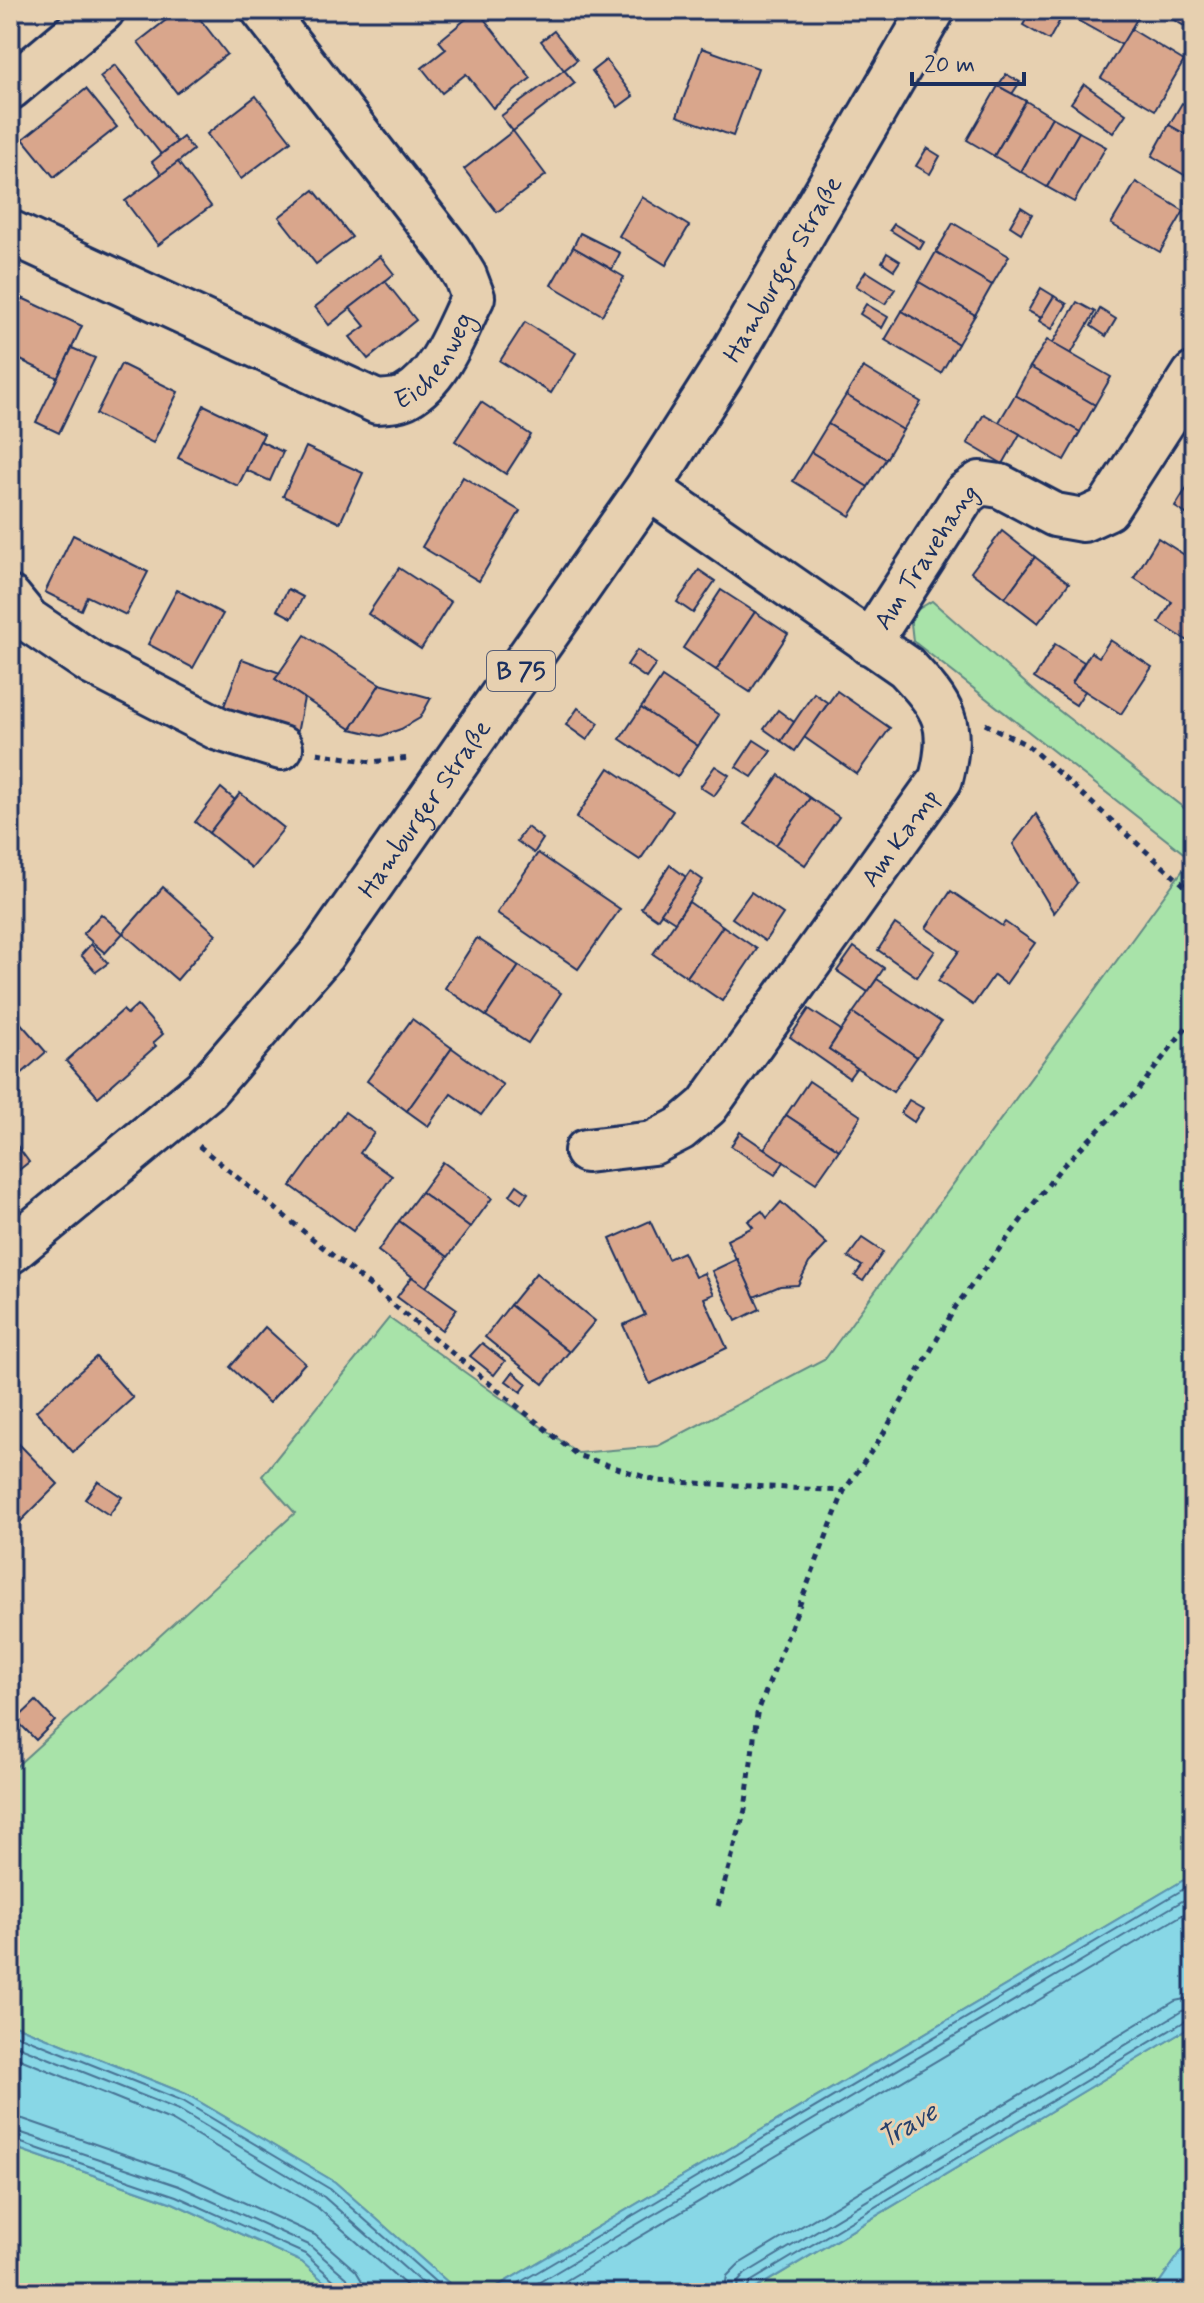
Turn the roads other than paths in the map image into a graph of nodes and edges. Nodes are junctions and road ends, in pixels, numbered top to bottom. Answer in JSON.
{"nodes":[{"id":1,"x":103,"y":10,"type":"edge"},
{"id":2,"x":263,"y":10,"type":"edge"},
{"id":3,"x":932,"y":10,"type":"edge"},
{"id":4,"x":10,"y":88,"type":"edge"},
{"id":5,"x":10,"y":232,"type":"edge"},
{"id":6,"x":1194,"y":374,"type":"edge"},
{"id":7,"x":648,"y":488,"type":"junction"},
{"id":8,"x":10,"y":598,"type":"edge"},
{"id":9,"x":869,"y":643,"type":"junction"},
{"id":10,"x":281,"y":748,"type":"road end"},
{"id":11,"x":586,"y":1151,"type":"dead end"},
{"id":12,"x":10,"y":1251,"type":"edge"}],
"edges":[{"from":1,"to":4,"type":"street"},
{"from":2,"to":5,"type":"street","name":"Eichenweg"},
{"from":3,"to":7,"type":"main road","name":"Hamburger Straße","number":"B 75"},
{"from":6,"to":9,"type":"street","name":"Am Travehang"},
{"from":7,"to":9,"type":"street","name":"Am Kamp"},
{"from":7,"to":12,"type":"main road","name":"Hamburger Straße","number":"B 75"},
{"from":8,"to":10,"type":"street"},
{"from":9,"to":11,"type":"street","name":"Am Kamp"}]}
